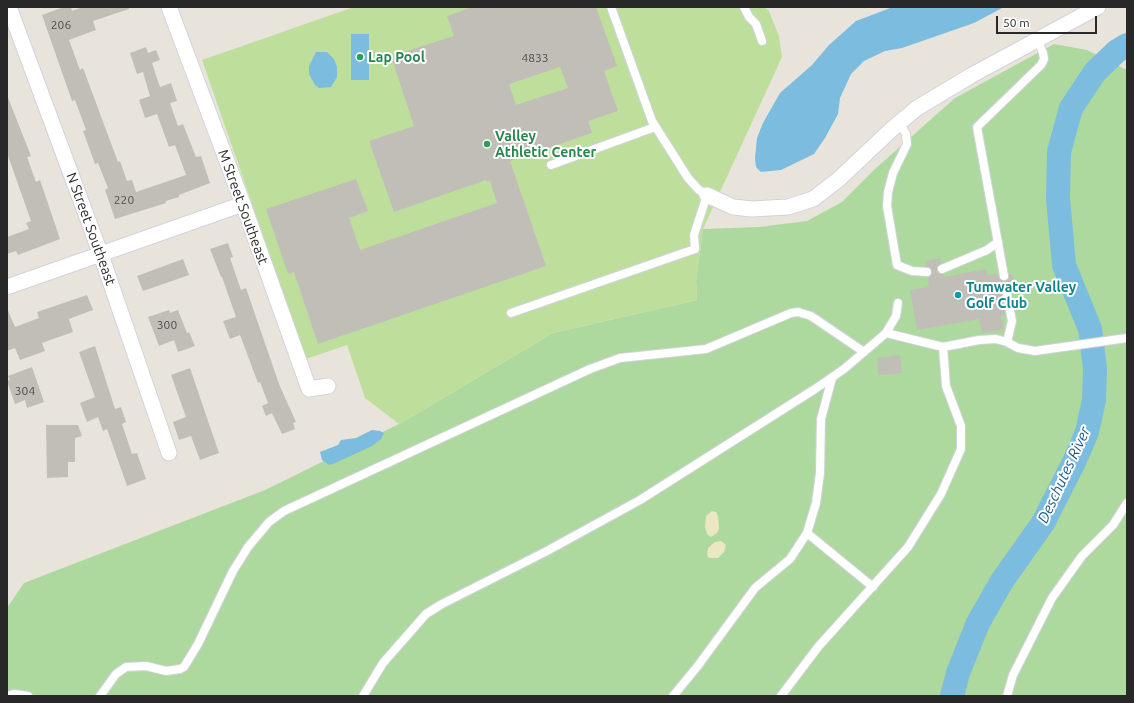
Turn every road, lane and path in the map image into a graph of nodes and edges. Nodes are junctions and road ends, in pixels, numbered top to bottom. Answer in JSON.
{"nodes":[{"id":1,"x":9,"y":7,"type":"edge"},
{"id":2,"x":169,"y":7,"type":"edge"},
{"id":3,"x":611,"y":7,"type":"edge"},
{"id":4,"x":744,"y":7,"type":"edge"},
{"id":5,"x":1098,"y":7,"type":"edge"},
{"id":6,"x":1037,"y":39,"type":"junction"},
{"id":7,"x":762,"y":41,"type":"dead end"},
{"id":8,"x":899,"y":122,"type":"junction"},
{"id":9,"x":655,"y":127,"type":"junction"},
{"id":10,"x":551,"y":165,"type":"dead end"},
{"id":11,"x":707,"y":196,"type":"junction"},
{"id":12,"x":243,"y":204,"type":"junction"},
{"id":13,"x":998,"y":242,"type":"junction"},
{"id":14,"x":101,"y":255,"type":"junction"},
{"id":15,"x":942,"y":269,"type":"dead end"},
{"id":16,"x":927,"y":272,"type":"dead end"},
{"id":17,"x":1004,"y":276,"type":"dead end"},
{"id":18,"x":7,"y":288,"type":"edge"},
{"id":19,"x":1007,"y":295,"type":"dead end"},
{"id":20,"x":898,"y":302,"type":"dead end"},
{"id":21,"x":511,"y":313,"type":"dead end"},
{"id":22,"x":886,"y":333,"type":"junction"},
{"id":23,"x":1125,"y":338,"type":"edge"},
{"id":24,"x":1007,"y":342,"type":"junction"},
{"id":25,"x":943,"y":348,"type":"junction"},
{"id":26,"x":864,"y":352,"type":"junction"},
{"id":27,"x":832,"y":378,"type":"junction"},
{"id":28,"x":328,"y":386,"type":"dead end"},
{"id":29,"x":169,"y":453,"type":"dead end"},
{"id":30,"x":1127,"y":503,"type":"edge"},
{"id":31,"x":807,"y":533,"type":"junction"},
{"id":32,"x":872,"y":587,"type":"junction"},
{"id":33,"x":8,"y":696,"type":"edge"},
{"id":34,"x":28,"y":696,"type":"edge"},
{"id":35,"x":100,"y":696,"type":"edge"},
{"id":36,"x":363,"y":696,"type":"edge"},
{"id":37,"x":673,"y":696,"type":"edge"},
{"id":38,"x":781,"y":696,"type":"edge"},
{"id":39,"x":1007,"y":696,"type":"edge"}],
"edges":[{"from":1,"to":14,"type":"street","name":"N Street Southeast"},
{"from":2,"to":12,"type":"street","name":"M Street Southeast"},
{"from":3,"to":9,"type":"lane"},
{"from":4,"to":7,"type":"lane"},
{"from":5,"to":6,"type":"street"},
{"from":6,"to":8,"type":"street"},
{"from":6,"to":13,"type":"lane"},
{"from":8,"to":11,"type":"street"},
{"from":8,"to":16,"type":"lane"},
{"from":9,"to":10,"type":"lane"},
{"from":9,"to":11,"type":"lane"},
{"from":11,"to":21,"type":"lane"},
{"from":12,"to":14,"type":"street"},
{"from":12,"to":28,"type":"street","name":"M Street Southeast"},
{"from":13,"to":15,"type":"lane"},
{"from":13,"to":17,"type":"lane"},
{"from":14,"to":18,"type":"street"},
{"from":14,"to":29,"type":"street","name":"N Street Southeast"},
{"from":19,"to":24,"type":"lane"},
{"from":20,"to":22,"type":"lane"},
{"from":22,"to":25,"type":"lane"},
{"from":22,"to":26,"type":"lane"},
{"from":23,"to":24,"type":"lane"},
{"from":24,"to":25,"type":"lane"},
{"from":25,"to":32,"type":"lane"},
{"from":26,"to":27,"type":"lane"},
{"from":26,"to":35,"type":"lane"},
{"from":27,"to":31,"type":"lane"},
{"from":27,"to":36,"type":"lane"},
{"from":30,"to":39,"type":"lane"},
{"from":31,"to":32,"type":"lane"},
{"from":31,"to":37,"type":"lane"},
{"from":32,"to":38,"type":"lane"},
{"from":33,"to":34,"type":"lane"}]}
